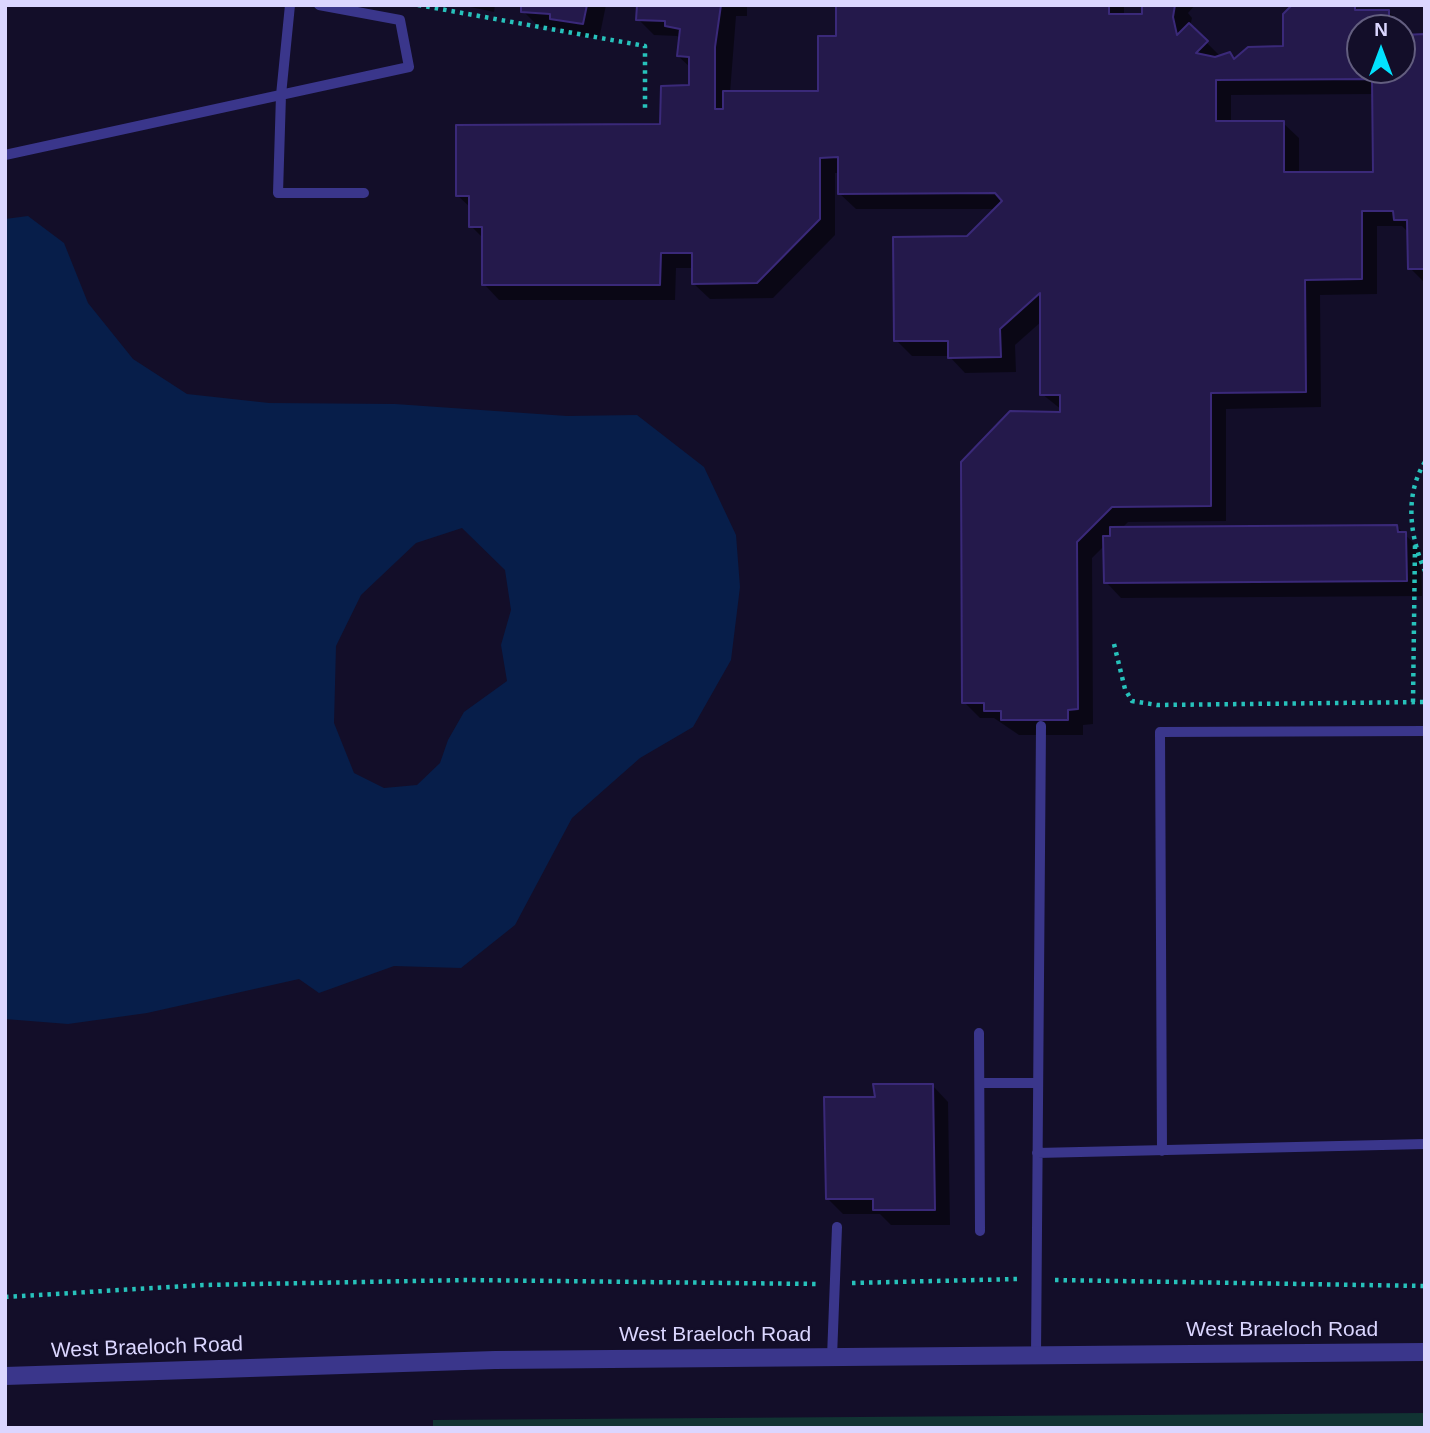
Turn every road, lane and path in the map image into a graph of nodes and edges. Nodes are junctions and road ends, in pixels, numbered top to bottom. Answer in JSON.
{"nodes":[{"id":1,"x":290,"y":5,"type":"edge"},
{"id":2,"x":319,"y":5,"type":"edge"},
{"id":3,"x":418,"y":5,"type":"edge"},
{"id":4,"x":281,"y":95,"type":"junction"},
{"id":5,"x":645,"y":108,"type":"dead end"},
{"id":6,"x":5,"y":155,"type":"edge"},
{"id":7,"x":364,"y":193,"type":"dead end"},
{"id":8,"x":1425,"y":461,"type":"edge"},
{"id":9,"x":1415,"y":545,"type":"junction"},
{"id":10,"x":1425,"y":571,"type":"edge"},
{"id":11,"x":1114,"y":644,"type":"dead end"},
{"id":12,"x":1413,"y":702,"type":"junction"},
{"id":13,"x":1425,"y":702,"type":"edge"},
{"id":14,"x":1041,"y":726,"type":"dead end"},
{"id":15,"x":1425,"y":731,"type":"edge"},
{"id":16,"x":979,"y":1033,"type":"dead end"},
{"id":17,"x":979,"y":1083,"type":"junction"},
{"id":18,"x":1038,"y":1083,"type":"junction"},
{"id":19,"x":1425,"y":1144,"type":"edge"},
{"id":20,"x":1162,"y":1151,"type":"junction"},
{"id":21,"x":1037,"y":1153,"type":"junction"},
{"id":22,"x":837,"y":1227,"type":"dead end"},
{"id":23,"x":980,"y":1231,"type":"dead end"},
{"id":24,"x":1036,"y":1279,"type":"junction"},
{"id":25,"x":835,"y":1284,"type":"junction"},
{"id":26,"x":1425,"y":1286,"type":"edge"},
{"id":27,"x":5,"y":1297,"type":"edge"},
{"id":28,"x":1425,"y":1352,"type":"edge"},
{"id":29,"x":1036,"y":1355,"type":"junction"},
{"id":30,"x":832,"y":1357,"type":"junction"},
{"id":31,"x":5,"y":1376,"type":"edge"}],
"edges":[{"from":1,"to":4,"type":"lane"},
{"from":2,"to":4,"type":"lane"},
{"from":3,"to":5,"type":"path"},
{"from":4,"to":6,"type":"lane"},
{"from":4,"to":7,"type":"lane"},
{"from":8,"to":9,"type":"path"},
{"from":9,"to":10,"type":"path"},
{"from":9,"to":12,"type":"path"},
{"from":11,"to":12,"type":"path"},
{"from":12,"to":13,"type":"path"},
{"from":14,"to":18,"type":"lane"},
{"from":15,"to":20,"type":"lane"},
{"from":16,"to":17,"type":"lane"},
{"from":17,"to":18,"type":"lane"},
{"from":17,"to":23,"type":"lane"},
{"from":18,"to":21,"type":"lane"},
{"from":19,"to":20,"type":"lane"},
{"from":20,"to":21,"type":"lane"},
{"from":21,"to":24,"type":"lane"},
{"from":22,"to":25,"type":"lane"},
{"from":24,"to":25,"type":"path"},
{"from":24,"to":26,"type":"path"},
{"from":24,"to":29,"type":"lane"},
{"from":25,"to":27,"type":"path"},
{"from":25,"to":30,"type":"lane"},
{"from":28,"to":29,"type":"street","name":"West Braeloch Road"},
{"from":29,"to":30,"type":"street","name":"West Braeloch Road"},
{"from":30,"to":31,"type":"street","name":"West Braeloch Road"}]}
